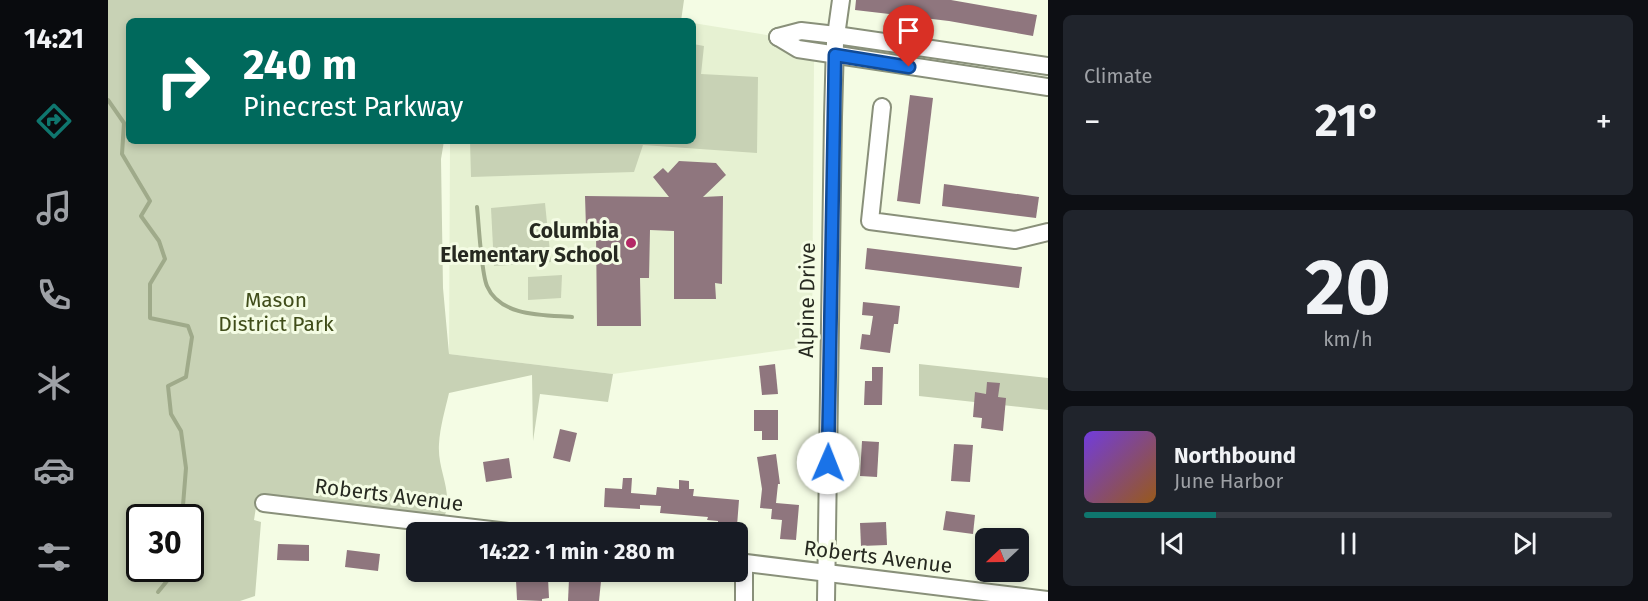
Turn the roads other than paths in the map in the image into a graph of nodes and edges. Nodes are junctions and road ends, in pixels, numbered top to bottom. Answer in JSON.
{"nodes":[{"id":1,"x":841,"y":0,"type":"edge"},
{"id":2,"x":836,"y":35,"type":"junction"},
{"id":3,"x":835,"y":55,"type":"junction"},
{"id":4,"x":1048,"y":66,"type":"edge"},
{"id":5,"x":1048,"y":87,"type":"edge"},
{"id":6,"x":882,"y":107,"type":"dead end"},
{"id":7,"x":1048,"y":232,"type":"edge"},
{"id":8,"x":264,"y":503,"type":"dead end"},
{"id":9,"x":424,"y":522,"type":"edge"},
{"id":10,"x":748,"y":564,"type":"edge"},
{"id":11,"x":827,"y":572,"type":"junction"},
{"id":12,"x":742,"y":582,"type":"edge"},
{"id":13,"x":1048,"y":600,"type":"edge"},
{"id":14,"x":744,"y":601,"type":"edge"},
{"id":15,"x":826,"y":601,"type":"edge"}],
"edges":[{"from":1,"to":2,"type":"street","name":"Alpine Drive"},
{"from":2,"to":3,"type":"street","name":"Alpine Drive"},
{"from":2,"to":3,"type":"street"},
{"from":2,"to":4,"type":"street"},
{"from":3,"to":5,"type":"street"},
{"from":3,"to":11,"type":"street","name":"Alpine Drive"},
{"from":6,"to":7,"type":"street"},
{"from":8,"to":9,"type":"street","name":"Roberts Avenue"},
{"from":10,"to":11,"type":"street","name":"Roberts Avenue"},
{"from":11,"to":13,"type":"street","name":"Roberts Avenue"},
{"from":11,"to":15,"type":"street","name":"Alpine Drive"},
{"from":12,"to":14,"type":"street"}]}
